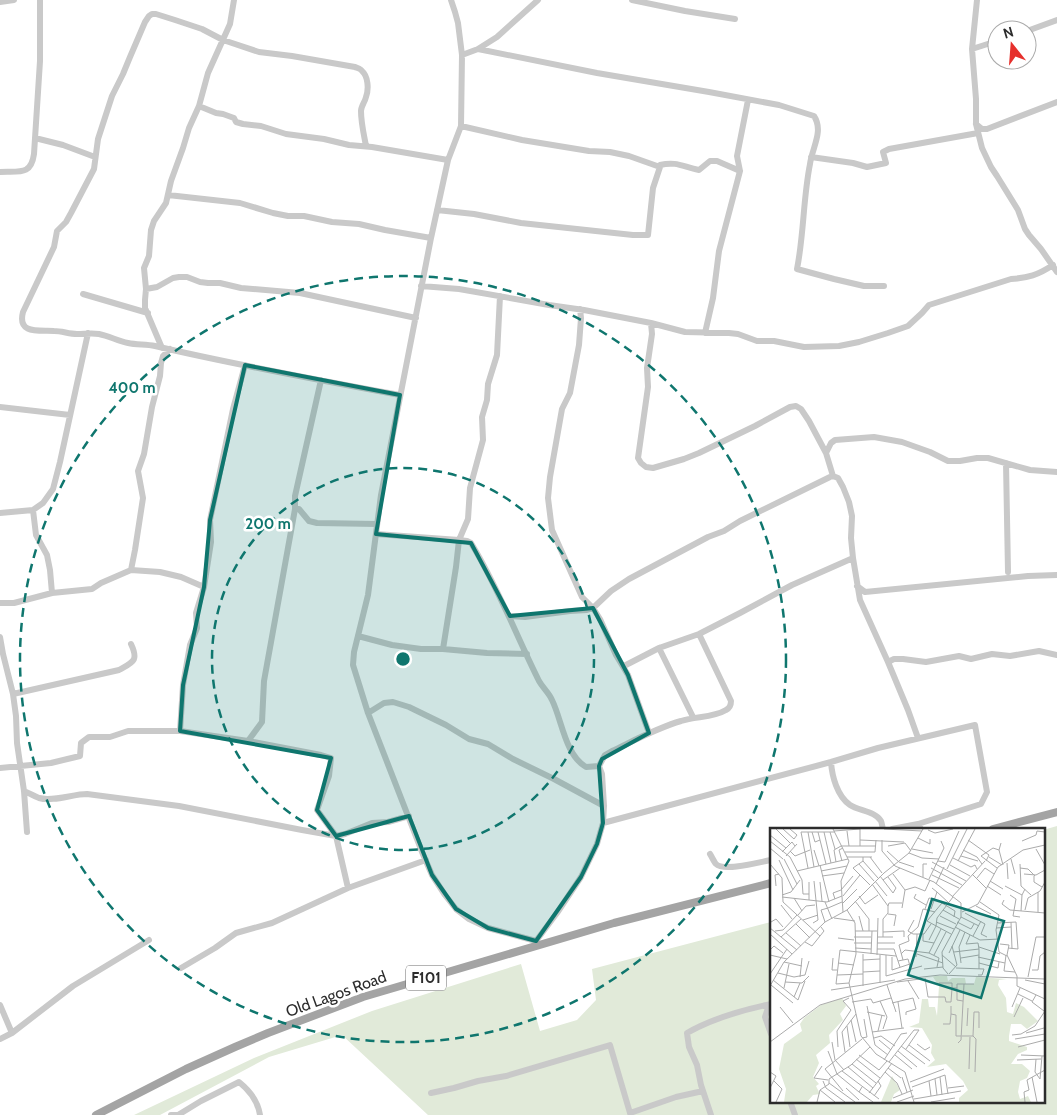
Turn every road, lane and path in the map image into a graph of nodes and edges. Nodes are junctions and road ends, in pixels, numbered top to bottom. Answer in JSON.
{"nodes":[{"id":1,"x":14,"y":0,"type":"edge"},
{"id":2,"x":40,"y":0,"type":"edge"},
{"id":3,"x":234,"y":0,"type":"edge"},
{"id":4,"x":450,"y":0,"type":"edge"},
{"id":5,"x":538,"y":0,"type":"edge"},
{"id":6,"x":632,"y":0,"type":"edge"},
{"id":7,"x":977,"y":0,"type":"edge"},
{"id":8,"x":0,"y":2,"type":"edge"},
{"id":9,"x":735,"y":19,"type":"dead end"},
{"id":10,"x":1057,"y":20,"type":"edge"},
{"id":11,"x":1037,"y":28,"type":"edge"},
{"id":12,"x":222,"y":37,"type":"junction"},
{"id":13,"x":987,"y":44,"type":"edge"},
{"id":14,"x":478,"y":48,"type":"junction"},
{"id":15,"x":972,"y":48,"type":"junction"},
{"id":16,"x":462,"y":56,"type":"junction"},
{"id":17,"x":748,"y":100,"type":"junction"},
{"id":18,"x":1057,"y":102,"type":"edge"},
{"id":19,"x":199,"y":106,"type":"junction"},
{"id":20,"x":976,"y":124,"type":"junction"},
{"id":21,"x":461,"y":126,"type":"junction"},
{"id":22,"x":978,"y":133,"type":"junction"},
{"id":23,"x":36,"y":138,"type":"junction"},
{"id":24,"x":366,"y":146,"type":"junction"},
{"id":25,"x":95,"y":157,"type":"junction"},
{"id":26,"x":812,"y":157,"type":"junction"},
{"id":27,"x":448,"y":160,"type":"junction"},
{"id":28,"x":660,"y":167,"type":"junction"},
{"id":29,"x":740,"y":171,"type":"junction"},
{"id":30,"x":0,"y":172,"type":"edge"},
{"id":31,"x":168,"y":195,"type":"junction"},
{"id":32,"x":437,"y":210,"type":"junction"},
{"id":33,"x":431,"y":238,"type":"junction"},
{"id":34,"x":1052,"y":266,"type":"junction"},
{"id":35,"x":1057,"y":272,"type":"edge"},
{"id":36,"x":421,"y":286,"type":"junction"},
{"id":37,"x":884,"y":286,"type":"dead end"},
{"id":38,"x":146,"y":289,"type":"junction"},
{"id":39,"x":84,"y":294,"type":"dead end"},
{"id":40,"x":500,"y":296,"type":"junction"},
{"id":41,"x":580,"y":309,"type":"junction"},
{"id":42,"x":148,"y":312,"type":"junction"},
{"id":43,"x":416,"y":318,"type":"junction"},
{"id":44,"x":651,"y":322,"type":"junction"},
{"id":45,"x":705,"y":332,"type":"junction"},
{"id":46,"x":88,"y":333,"type":"junction"},
{"id":47,"x":162,"y":348,"type":"junction"},
{"id":48,"x":170,"y":350,"type":"junction"},
{"id":49,"x":245,"y":365,"type":"junction"},
{"id":50,"x":321,"y":380,"type":"junction"},
{"id":51,"x":400,"y":395,"type":"junction"},
{"id":52,"x":0,"y":407,"type":"edge"},
{"id":53,"x":70,"y":415,"type":"junction"},
{"id":54,"x":826,"y":453,"type":"junction"},
{"id":55,"x":1006,"y":463,"type":"junction"},
{"id":56,"x":1057,"y":472,"type":"edge"},
{"id":57,"x":833,"y":476,"type":"junction"},
{"id":58,"x":295,"y":509,"type":"junction"},
{"id":59,"x":33,"y":510,"type":"junction"},
{"id":60,"x":0,"y":513,"type":"edge"},
{"id":61,"x":377,"y":524,"type":"junction"},
{"id":62,"x":376,"y":534,"type":"junction"},
{"id":63,"x":459,"y":540,"type":"junction"},
{"id":64,"x":853,"y":558,"type":"junction"},
{"id":65,"x":131,"y":570,"type":"junction"},
{"id":66,"x":1008,"y":572,"type":"dead end"},
{"id":67,"x":1057,"y":576,"type":"edge"},
{"id":68,"x":857,"y":586,"type":"junction"},
{"id":69,"x":204,"y":587,"type":"junction"},
{"id":70,"x":52,"y":593,"type":"junction"},
{"id":71,"x":0,"y":604,"type":"edge"},
{"id":72,"x":593,"y":608,"type":"junction"},
{"id":73,"x":510,"y":616,"type":"junction"},
{"id":74,"x":699,"y":634,"type":"junction"},
{"id":75,"x":358,"y":636,"type":"junction"},
{"id":76,"x":0,"y":637,"type":"edge"},
{"id":77,"x":131,"y":644,"type":"dead end"},
{"id":78,"x":658,"y":648,"type":"junction"},
{"id":79,"x":443,"y":649,"type":"junction"},
{"id":80,"x":527,"y":654,"type":"junction"},
{"id":81,"x":1057,"y":655,"type":"edge"},
{"id":82,"x":888,"y":662,"type":"junction"},
{"id":83,"x":624,"y":666,"type":"junction"},
{"id":84,"x":12,"y":694,"type":"junction"},
{"id":85,"x":368,"y":713,"type":"junction"},
{"id":86,"x":693,"y":717,"type":"junction"},
{"id":87,"x":180,"y":730,"type":"junction"},
{"id":88,"x":649,"y":733,"type":"junction"},
{"id":89,"x":918,"y":738,"type":"junction"},
{"id":90,"x":248,"y":741,"type":"junction"},
{"id":91,"x":831,"y":762,"type":"junction"},
{"id":92,"x":20,"y":766,"type":"junction"},
{"id":93,"x":599,"y":766,"type":"junction"},
{"id":94,"x":0,"y":768,"type":"edge"},
{"id":95,"x":24,"y":791,"type":"junction"},
{"id":96,"x":604,"y":806,"type":"junction"},
{"id":97,"x":1057,"y":812,"type":"edge"},
{"id":98,"x":409,"y":816,"type":"junction"},
{"id":99,"x":603,"y":823,"type":"junction"},
{"id":100,"x":919,"y":826,"type":"edge"},
{"id":101,"x":883,"y":828,"type":"edge"},
{"id":102,"x":901,"y":828,"type":"edge"},
{"id":103,"x":997,"y":828,"type":"edge"},
{"id":104,"x":28,"y":832,"type":"dead end"},
{"id":105,"x":336,"y":836,"type":"junction"},
{"id":106,"x":710,"y":854,"type":"dead end"},
{"id":107,"x":426,"y":860,"type":"junction"},
{"id":108,"x":770,"y":860,"type":"edge"},
{"id":109,"x":770,"y":883,"type":"edge"},
{"id":110,"x":348,"y":888,"type":"junction"},
{"id":111,"x":149,"y":940,"type":"dead end"},
{"id":112,"x":537,"y":944,"type":"junction"},
{"id":113,"x":180,"y":968,"type":"dead end"},
{"id":114,"x":0,"y":1004,"type":"edge"},
{"id":115,"x":770,"y":1004,"type":"edge"},
{"id":116,"x":770,"y":1031,"type":"edge"},
{"id":117,"x":12,"y":1033,"type":"junction"},
{"id":118,"x":0,"y":1039,"type":"edge"},
{"id":119,"x":702,"y":1091,"type":"junction"},
{"id":120,"x":432,"y":1093,"type":"dead end"},
{"id":121,"x":790,"y":1102,"type":"edge"},
{"id":122,"x":630,"y":1114,"type":"edge"},
{"id":123,"x":96,"y":1115,"type":"edge"},
{"id":124,"x":171,"y":1115,"type":"edge"},
{"id":125,"x":260,"y":1115,"type":"edge"},
{"id":126,"x":711,"y":1115,"type":"edge"},
{"id":127,"x":795,"y":1115,"type":"edge"}],
"edges":[{"from":1,"to":8,"type":"street"},
{"from":2,"to":23,"type":"street"},
{"from":3,"to":12,"type":"street"},
{"from":4,"to":16,"type":"street"},
{"from":5,"to":14,"type":"street"},
{"from":6,"to":9,"type":"street"},
{"from":7,"to":15,"type":"street"},
{"from":10,"to":11,"type":"street"},
{"from":12,"to":19,"type":"street"},
{"from":12,"to":24,"type":"street"},
{"from":12,"to":25,"type":"street"},
{"from":13,"to":15,"type":"street"},
{"from":14,"to":16,"type":"street"},
{"from":14,"to":17,"type":"street"},
{"from":15,"to":20,"type":"street"},
{"from":16,"to":21,"type":"street"},
{"from":17,"to":26,"type":"street"},
{"from":17,"to":29,"type":"street"},
{"from":18,"to":20,"type":"street"},
{"from":19,"to":24,"type":"street"},
{"from":19,"to":31,"type":"street"},
{"from":20,"to":22,"type":"street"},
{"from":21,"to":27,"type":"street"},
{"from":21,"to":28,"type":"street"},
{"from":22,"to":26,"type":"street"},
{"from":22,"to":34,"type":"street"},
{"from":23,"to":25,"type":"street"},
{"from":23,"to":30,"type":"street"},
{"from":24,"to":27,"type":"street"},
{"from":25,"to":46,"type":"street"},
{"from":26,"to":37,"type":"street"},
{"from":27,"to":32,"type":"street"},
{"from":28,"to":29,"type":"street"},
{"from":28,"to":32,"type":"street"},
{"from":29,"to":45,"type":"street"},
{"from":31,"to":33,"type":"street"},
{"from":31,"to":38,"type":"street"},
{"from":32,"to":33,"type":"street"},
{"from":33,"to":36,"type":"street"},
{"from":34,"to":35,"type":"street"},
{"from":34,"to":45,"type":"street"},
{"from":36,"to":40,"type":"street"},
{"from":36,"to":43,"type":"street"},
{"from":38,"to":42,"type":"street"},
{"from":38,"to":43,"type":"street"},
{"from":39,"to":42,"type":"street"},
{"from":40,"to":41,"type":"street"},
{"from":40,"to":63,"type":"street"},
{"from":41,"to":44,"type":"street"},
{"from":41,"to":72,"type":"street"},
{"from":42,"to":47,"type":"street"},
{"from":43,"to":51,"type":"street"},
{"from":44,"to":45,"type":"street"},
{"from":44,"to":54,"type":"street"},
{"from":46,"to":47,"type":"street"},
{"from":46,"to":53,"type":"street"},
{"from":47,"to":48,"type":"street"},
{"from":48,"to":49,"type":"street"},
{"from":48,"to":65,"type":"street"},
{"from":49,"to":50,"type":"street"},
{"from":49,"to":69,"type":"street"},
{"from":50,"to":51,"type":"street"},
{"from":50,"to":58,"type":"street"},
{"from":51,"to":61,"type":"street"},
{"from":52,"to":53,"type":"street"},
{"from":53,"to":59,"type":"street"},
{"from":54,"to":55,"type":"street"},
{"from":54,"to":57,"type":"street"},
{"from":55,"to":56,"type":"street"},
{"from":55,"to":66,"type":"street"},
{"from":57,"to":64,"type":"street"},
{"from":57,"to":72,"type":"street"},
{"from":58,"to":61,"type":"street"},
{"from":58,"to":90,"type":"street"},
{"from":59,"to":60,"type":"street"},
{"from":59,"to":70,"type":"street"},
{"from":61,"to":62,"type":"street"},
{"from":62,"to":63,"type":"street"},
{"from":62,"to":75,"type":"street"},
{"from":63,"to":73,"type":"street"},
{"from":63,"to":79,"type":"street"},
{"from":64,"to":68,"type":"street"},
{"from":64,"to":74,"type":"street"},
{"from":65,"to":69,"type":"street"},
{"from":65,"to":70,"type":"street"},
{"from":67,"to":68,"type":"street"},
{"from":68,"to":82,"type":"street"},
{"from":69,"to":87,"type":"street"},
{"from":70,"to":71,"type":"street"},
{"from":72,"to":73,"type":"street"},
{"from":72,"to":83,"type":"street"},
{"from":73,"to":80,"type":"street"},
{"from":74,"to":78,"type":"street"},
{"from":74,"to":86,"type":"street"},
{"from":75,"to":79,"type":"street"},
{"from":75,"to":85,"type":"street"},
{"from":76,"to":84,"type":"street"},
{"from":77,"to":84,"type":"street"},
{"from":78,"to":83,"type":"street"},
{"from":78,"to":86,"type":"street"},
{"from":79,"to":80,"type":"street"},
{"from":80,"to":93,"type":"street"},
{"from":81,"to":82,"type":"street"},
{"from":82,"to":89,"type":"street"},
{"from":83,"to":88,"type":"street"},
{"from":84,"to":92,"type":"street"},
{"from":85,"to":96,"type":"street"},
{"from":85,"to":98,"type":"street"},
{"from":86,"to":88,"type":"street"},
{"from":87,"to":90,"type":"street"},
{"from":87,"to":92,"type":"street"},
{"from":88,"to":93,"type":"street"},
{"from":89,"to":91,"type":"street"},
{"from":89,"to":100,"type":"street"},
{"from":90,"to":105,"type":"street"},
{"from":91,"to":99,"type":"street"},
{"from":91,"to":101,"type":"street"},
{"from":92,"to":94,"type":"street"},
{"from":92,"to":95,"type":"street"},
{"from":93,"to":96,"type":"street"},
{"from":95,"to":104,"type":"street"},
{"from":95,"to":105,"type":"street"},
{"from":96,"to":99,"type":"street"},
{"from":97,"to":103,"type":"main road"},
{"from":98,"to":105,"type":"street"},
{"from":98,"to":107,"type":"street"},
{"from":99,"to":112,"type":"street"},
{"from":100,"to":102,"type":"street"},
{"from":105,"to":110,"type":"street"},
{"from":106,"to":108,"type":"street"},
{"from":107,"to":110,"type":"street"},
{"from":107,"to":112,"type":"street"},
{"from":109,"to":112,"type":"main road","name":"Old Lagos Road","number":"F101"},
{"from":110,"to":113,"type":"street"},
{"from":111,"to":117,"type":"street"},
{"from":112,"to":123,"type":"main road","name":"Old Lagos Road","number":"F101"},
{"from":114,"to":117,"type":"street"},
{"from":115,"to":116,"type":"street"},
{"from":115,"to":119,"type":"street"},
{"from":117,"to":118,"type":"street"},
{"from":119,"to":122,"type":"street"},
{"from":119,"to":126,"type":"street"},
{"from":120,"to":122,"type":"street"},
{"from":121,"to":127,"type":"street"},
{"from":124,"to":125,"type":"street"}]}
